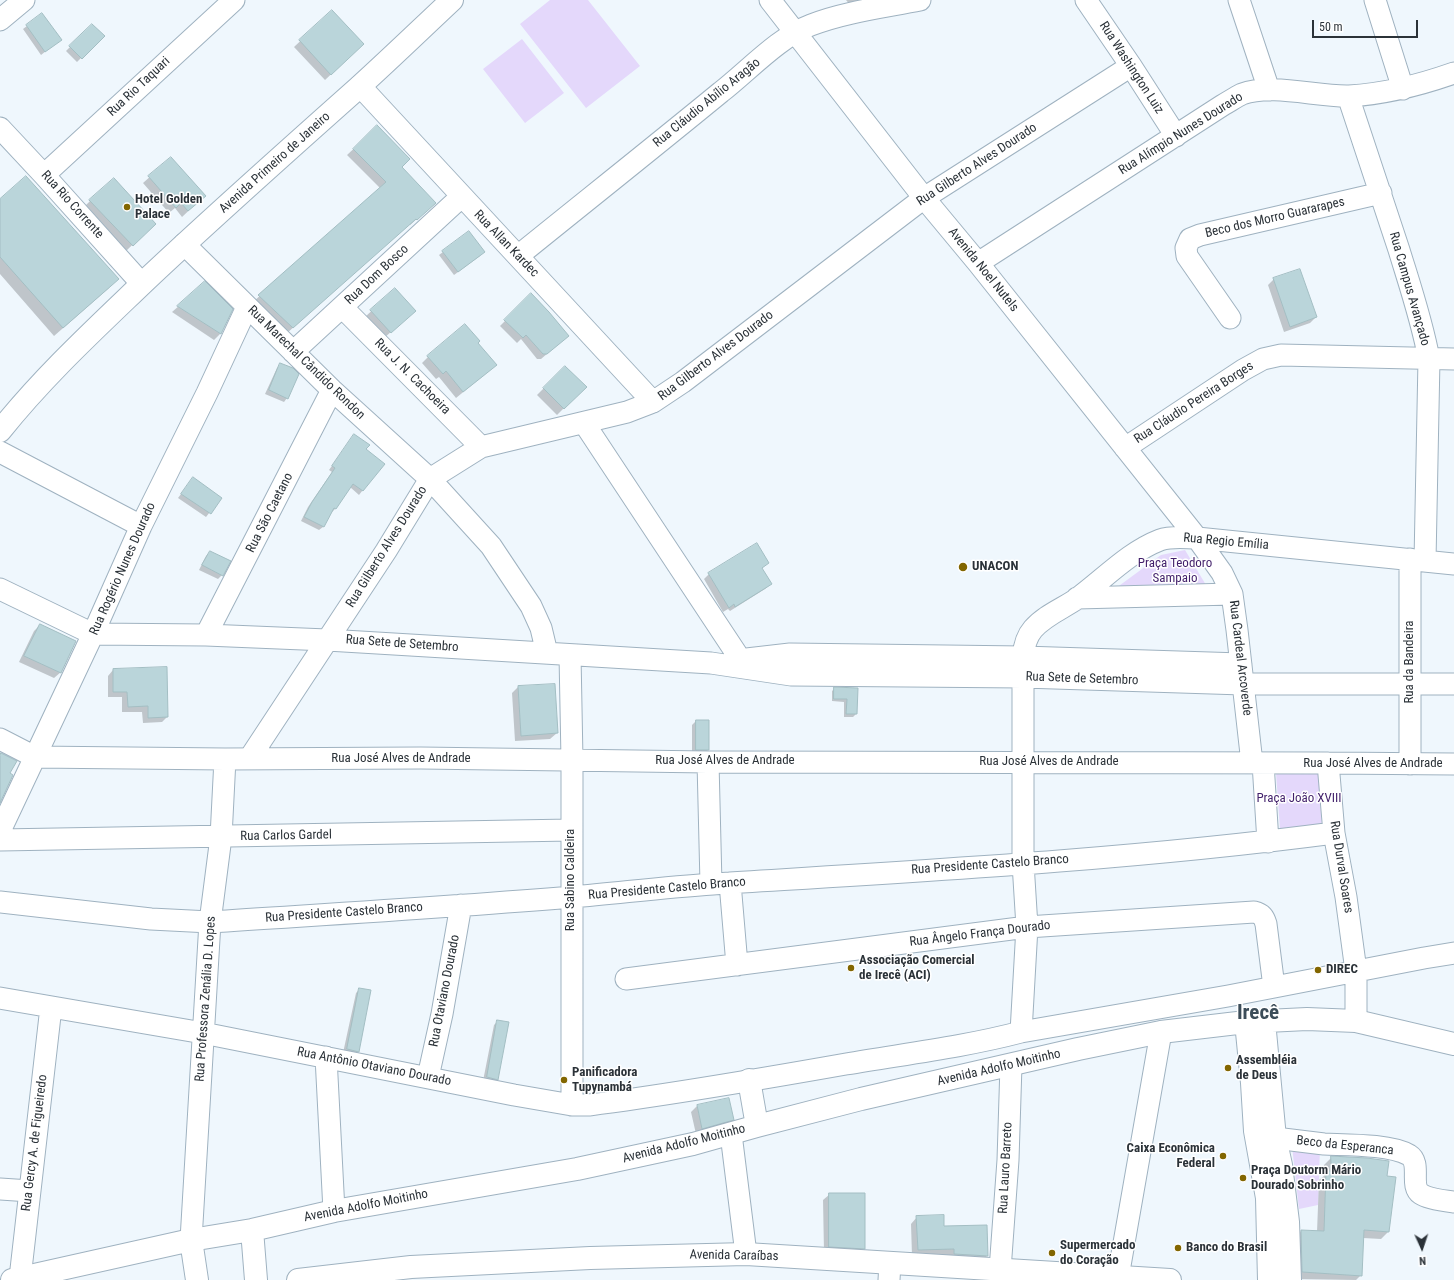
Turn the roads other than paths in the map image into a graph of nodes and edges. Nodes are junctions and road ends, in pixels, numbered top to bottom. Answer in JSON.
{"nodes":[{"id":1,"x":24,"y":0,"type":"edge"},
{"id":2,"x":234,"y":0,"type":"edge"},
{"id":3,"x":452,"y":0,"type":"edge"},
{"id":4,"x":770,"y":0,"type":"edge"},
{"id":5,"x":920,"y":0,"type":"edge"},
{"id":6,"x":1086,"y":0,"type":"edge"},
{"id":7,"x":1239,"y":0,"type":"edge"},
{"id":8,"x":1375,"y":0,"type":"edge"},
{"id":9,"x":0,"y":20,"type":"edge"},
{"id":10,"x":796,"y":32,"type":"junction"},
{"id":11,"x":1131,"y":66,"type":"junction"},
{"id":12,"x":1454,"y":73,"type":"edge"},
{"id":13,"x":360,"y":86,"type":"junction"},
{"id":14,"x":1403,"y":89,"type":"junction"},
{"id":15,"x":1269,"y":90,"type":"junction"},
{"id":16,"x":1348,"y":96,"type":"junction"},
{"id":17,"x":0,"y":128,"type":"edge"},
{"id":18,"x":1176,"y":136,"type":"junction"},
{"id":19,"x":44,"y":175,"type":"junction"},
{"id":20,"x":1381,"y":193,"type":"junction"},
{"id":21,"x":461,"y":197,"type":"junction"},
{"id":22,"x":924,"y":198,"type":"junction"},
{"id":23,"x":184,"y":244,"type":"junction"},
{"id":24,"x":518,"y":256,"type":"junction"},
{"id":25,"x":978,"y":263,"type":"junction"},
{"id":26,"x":142,"y":284,"type":"junction"},
{"id":27,"x":247,"y":307,"type":"junction"},
{"id":28,"x":342,"y":307,"type":"junction"},
{"id":29,"x":1230,"y":318,"type":"dead end"},
{"id":30,"x":293,"y":352,"type":"junction"},
{"id":31,"x":1429,"y":358,"type":"junction"},
{"id":32,"x":1454,"y":359,"type":"edge"},
{"id":33,"x":332,"y":390,"type":"junction"},
{"id":34,"x":653,"y":402,"type":"junction"},
{"id":35,"x":584,"y":423,"type":"junction"},
{"id":36,"x":0,"y":432,"type":"edge"},
{"id":37,"x":481,"y":447,"type":"junction"},
{"id":38,"x":1126,"y":448,"type":"junction"},
{"id":39,"x":0,"y":452,"type":"edge"},
{"id":40,"x":430,"y":479,"type":"junction"},
{"id":41,"x":141,"y":526,"type":"junction"},
{"id":42,"x":1197,"y":538,"type":"junction"},
{"id":43,"x":1418,"y":560,"type":"junction"},
{"id":44,"x":1454,"y":564,"type":"edge"},
{"id":45,"x":0,"y":589,"type":"edge"},
{"id":46,"x":1232,"y":594,"type":"junction"},
{"id":47,"x":1077,"y":598,"type":"junction"},
{"id":48,"x":93,"y":634,"type":"junction"},
{"id":49,"x":206,"y":635,"type":"junction"},
{"id":50,"x":327,"y":640,"type":"junction"},
{"id":51,"x":547,"y":654,"type":"junction"},
{"id":52,"x":570,"y":655,"type":"junction"},
{"id":53,"x":743,"y":664,"type":"junction"},
{"id":54,"x":1241,"y":664,"type":"junction"},
{"id":55,"x":1023,"y":667,"type":"junction"},
{"id":56,"x":1243,"y":684,"type":"junction"},
{"id":57,"x":1410,"y":684,"type":"junction"},
{"id":58,"x":1454,"y":684,"type":"edge"},
{"id":59,"x":0,"y":739,"type":"edge"},
{"id":60,"x":35,"y":757,"type":"junction"},
{"id":61,"x":225,"y":759,"type":"junction"},
{"id":62,"x":249,"y":759,"type":"junction"},
{"id":63,"x":572,"y":760,"type":"junction"},
{"id":64,"x":708,"y":762,"type":"junction"},
{"id":65,"x":1023,"y":762,"type":"junction"},
{"id":66,"x":1257,"y":763,"type":"junction"},
{"id":67,"x":1328,"y":763,"type":"junction"},
{"id":68,"x":1410,"y":764,"type":"junction"},
{"id":69,"x":1453,"y":770,"type":"edge"},
{"id":70,"x":571,"y":830,"type":"junction"},
{"id":71,"x":0,"y":831,"type":"edge"},
{"id":72,"x":1334,"y":833,"type":"junction"},
{"id":73,"x":220,"y":837,"type":"junction"},
{"id":74,"x":0,"y":840,"type":"edge"},
{"id":75,"x":1268,"y":842,"type":"junction"},
{"id":76,"x":1023,"y":863,"type":"junction"},
{"id":77,"x":721,"y":884,"type":"junction"},
{"id":78,"x":571,"y":897,"type":"junction"},
{"id":79,"x":0,"y":902,"type":"edge"},
{"id":80,"x":461,"y":905,"type":"junction"},
{"id":81,"x":210,"y":922,"type":"junction"},
{"id":82,"x":1027,"y":927,"type":"junction"},
{"id":83,"x":1454,"y":953,"type":"edge"},
{"id":84,"x":737,"y":965,"type":"junction"},
{"id":85,"x":1356,"y":971,"type":"junction"},
{"id":86,"x":626,"y":979,"type":"dead end"},
{"id":87,"x":1274,"y":987,"type":"junction"},
{"id":88,"x":0,"y":998,"type":"edge"},
{"id":89,"x":51,"y":1007,"type":"junction"},
{"id":90,"x":1255,"y":1021,"type":"junction"},
{"id":91,"x":1356,"y":1021,"type":"junction"},
{"id":92,"x":1022,"y":1032,"type":"junction"},
{"id":93,"x":1161,"y":1032,"type":"junction"},
{"id":94,"x":204,"y":1033,"type":"junction"},
{"id":95,"x":1454,"y":1044,"type":"edge"},
{"id":96,"x":326,"y":1057,"type":"junction"},
{"id":97,"x":1011,"y":1065,"type":"junction"},
{"id":98,"x":428,"y":1077,"type":"junction"},
{"id":99,"x":749,"y":1080,"type":"junction"},
{"id":100,"x":572,"y":1105,"type":"junction"},
{"id":101,"x":757,"y":1126,"type":"junction"},
{"id":102,"x":731,"y":1134,"type":"junction"},
{"id":103,"x":1275,"y":1138,"type":"junction"},
{"id":104,"x":0,"y":1189,"type":"edge"},
{"id":105,"x":30,"y":1192,"type":"junction"},
{"id":106,"x":1454,"y":1202,"type":"edge"},
{"id":107,"x":334,"y":1211,"type":"junction"},
{"id":108,"x":252,"y":1230,"type":"junction"},
{"id":109,"x":191,"y":1240,"type":"junction"},
{"id":110,"x":746,"y":1254,"type":"junction"},
{"id":111,"x":1000,"y":1270,"type":"junction"},
{"id":112,"x":889,"y":1272,"type":"edge"},
{"id":113,"x":411,"y":1274,"type":"edge"},
{"id":114,"x":1118,"y":1277,"type":"junction"},
{"id":115,"x":16,"y":1279,"type":"edge"},
{"id":116,"x":197,"y":1280,"type":"edge"},
{"id":117,"x":256,"y":1280,"type":"edge"},
{"id":118,"x":298,"y":1280,"type":"edge"},
{"id":119,"x":1164,"y":1280,"type":"edge"},
{"id":120,"x":1170,"y":1280,"type":"edge"},
{"id":121,"x":1269,"y":1280,"type":"edge"},
{"id":122,"x":1290,"y":1280,"type":"edge"}],
"edges":[{"from":1,"to":9,"type":"street"},
{"from":2,"to":19,"type":"street","name":"Rua Rio Taquari"},
{"from":3,"to":13,"type":"main road","name":"Avenida Primeiro de Janeiro"},
{"from":4,"to":10,"type":"street","name":"Avenida Noel Nutels"},
{"from":5,"to":10,"type":"street","name":"Rua Cláudio Abílio Aragão"},
{"from":6,"to":11,"type":"street","name":"Rua Washington Luiz"},
{"from":7,"to":15,"type":"street"},
{"from":8,"to":14,"type":"street"},
{"from":10,"to":22,"type":"street","name":"Avenida Noel Nutels"},
{"from":10,"to":24,"type":"street","name":"Rua Cláudio Abílio Aragão"},
{"from":11,"to":18,"type":"street","name":"Rua Washington Luiz"},
{"from":11,"to":22,"type":"street","name":"Rua Gilberto Alves Dourado"},
{"from":12,"to":14,"type":"street","name":"Rua Alímpio Nunes Dourado"},
{"from":13,"to":21,"type":"street","name":"Rua Allan Kardec"},
{"from":13,"to":23,"type":"main road","name":"Avenida Primeiro de Janeiro"},
{"from":14,"to":16,"type":"street","name":"Rua Alímpio Nunes Dourado"},
{"from":15,"to":16,"type":"street","name":"Rua Alímpio Nunes Dourado"},
{"from":15,"to":18,"type":"street","name":"Rua Alímpio Nunes Dourado"},
{"from":16,"to":20,"type":"street","name":"Rua Campus Avançado"},
{"from":17,"to":19,"type":"street","name":"Rua Rio Corrente"},
{"from":18,"to":25,"type":"street","name":"Rua Alímpio Nunes Dourado"},
{"from":19,"to":26,"type":"street","name":"Rua Rio Corrente"},
{"from":20,"to":29,"type":"street","name":"Beco dos Morro Guararapes"},
{"from":20,"to":31,"type":"street","name":"Rua Campus Avançado"},
{"from":21,"to":24,"type":"street","name":"Rua Allan Kardec"},
{"from":21,"to":28,"type":"street","name":"Rua Dom Bosco"},
{"from":22,"to":25,"type":"street","name":"Avenida Noel Nutels"},
{"from":22,"to":34,"type":"street","name":"Rua Gilberto Alves Dourado"},
{"from":23,"to":26,"type":"main road","name":"Avenida Primeiro de Janeiro"},
{"from":23,"to":27,"type":"street","name":"Rua Marechal Cândido Rondon"},
{"from":24,"to":34,"type":"street","name":"Rua Allan Kardec"},
{"from":25,"to":38,"type":"street","name":"Avenida Noel Nutels"},
{"from":26,"to":36,"type":"main road","name":"Avenida Primeiro de Janeiro"},
{"from":27,"to":30,"type":"street","name":"Rua Marechal Cândido Rondon"},
{"from":27,"to":41,"type":"street","name":"Rua Rogério Nunes Dourado"},
{"from":28,"to":30,"type":"street","name":"Rua Dom Bosco"},
{"from":28,"to":37,"type":"street","name":"Rua J. N. Cachoeira"},
{"from":30,"to":33,"type":"street","name":"Rua Marechal Cândido Rondon"},
{"from":31,"to":32,"type":"street","name":"Rua Cláudio Pereira Borges"},
{"from":31,"to":38,"type":"street","name":"Rua Cláudio Pereira Borges"},
{"from":31,"to":43,"type":"street","name":"Rua Campus Avançado"},
{"from":33,"to":40,"type":"street","name":"Rua Marechal Cândido Rondon"},
{"from":33,"to":49,"type":"street","name":"Rua São Caetano"},
{"from":34,"to":35,"type":"street","name":"Rua Gilberto Alves Dourado"},
{"from":35,"to":37,"type":"street","name":"Rua Gilberto Alves Dourado"},
{"from":35,"to":53,"type":"street"},
{"from":37,"to":40,"type":"street","name":"Rua Gilberto Alves Dourado"},
{"from":38,"to":42,"type":"street","name":"Avenida Noel Nutels"},
{"from":39,"to":41,"type":"street"},
{"from":40,"to":50,"type":"street","name":"Rua Gilberto Alves Dourado"},
{"from":40,"to":51,"type":"street","name":"Rua Marechal Cândido Rondon"},
{"from":41,"to":48,"type":"street","name":"Rua Rogério Nunes Dourado"},
{"from":42,"to":43,"type":"street","name":"Rua Regio Emília"},
{"from":42,"to":46,"type":"street","name":"Rua Cardeal Arcoverde"},
{"from":42,"to":47,"type":"street","name":"Rua Regio Emília"},
{"from":43,"to":44,"type":"street","name":"Rua Regio Emília"},
{"from":43,"to":57,"type":"street","name":"Rua da Bandeira"},
{"from":45,"to":48,"type":"street"},
{"from":46,"to":47,"type":"street"},
{"from":46,"to":54,"type":"street","name":"Rua Cardeal Arcoverde"},
{"from":47,"to":55,"type":"street","name":"Rua Regio Emília"},
{"from":48,"to":49,"type":"street","name":"Rua Sete de Setembro"},
{"from":48,"to":60,"type":"street","name":"Rua Rogério Nunes Dourado"},
{"from":49,"to":50,"type":"street","name":"Rua Sete de Setembro"},
{"from":50,"to":51,"type":"street","name":"Rua Sete de Setembro"},
{"from":50,"to":62,"type":"street","name":"Rua Gilberto Alves Dourado"},
{"from":51,"to":52,"type":"street","name":"Rua Sete de Setembro"},
{"from":52,"to":53,"type":"street","name":"Rua Sete de Setembro"},
{"from":52,"to":63,"type":"street","name":"Rua Sabino Caldeira"},
{"from":53,"to":55,"type":"street","name":"Rua Sete de Setembro"},
{"from":54,"to":55,"type":"street","name":"Rua Sete de Setembro"},
{"from":54,"to":56,"type":"street","name":"Rua Cardeal Arcoverde"},
{"from":55,"to":56,"type":"street","name":"Rua Sete de Setembro"},
{"from":55,"to":65,"type":"street"},
{"from":56,"to":57,"type":"street","name":"Rua Sete de Setembro"},
{"from":56,"to":66,"type":"street","name":"Rua Cardeal Arcoverde"},
{"from":57,"to":58,"type":"street","name":"Rua Sete de Setembro"},
{"from":57,"to":68,"type":"street","name":"Rua da Bandeira"},
{"from":59,"to":60,"type":"street","name":"Rua José Alves de Andrade"},
{"from":60,"to":61,"type":"street","name":"Rua José Alves de Andrade"},
{"from":60,"to":71,"type":"street","name":"Rua Rogério Nunes Dourado"},
{"from":61,"to":62,"type":"street","name":"Rua José Alves de Andrade"},
{"from":61,"to":73,"type":"street","name":"Rua Professora Zenália D. Lopes"},
{"from":62,"to":63,"type":"street","name":"Rua José Alves de Andrade"},
{"from":63,"to":64,"type":"street","name":"Rua José Alves de Andrade"},
{"from":63,"to":70,"type":"street","name":"Rua Sabino Caldeira"},
{"from":64,"to":65,"type":"street","name":"Rua José Alves de Andrade"},
{"from":64,"to":77,"type":"street"},
{"from":65,"to":66,"type":"street","name":"Rua José Alves de Andrade"},
{"from":65,"to":76,"type":"street"},
{"from":66,"to":67,"type":"street","name":"Rua José Alves de Andrade"},
{"from":66,"to":75,"type":"street","name":"Rua Cardeal Arcoverde"},
{"from":67,"to":68,"type":"street","name":"Rua José Alves de Andrade"},
{"from":67,"to":72,"type":"street","name":"Rua Durval Soares"},
{"from":68,"to":69,"type":"street","name":"Rua José Alves de Andrade"},
{"from":70,"to":73,"type":"street","name":"Rua Carlos Gardel"},
{"from":70,"to":78,"type":"street","name":"Rua Sabino Caldeira"},
{"from":72,"to":75,"type":"street","name":"Rua Presidente Castelo Branco"},
{"from":72,"to":85,"type":"street","name":"Rua Durval Soares"},
{"from":73,"to":74,"type":"street","name":"Rua Carlos Gardel"},
{"from":73,"to":81,"type":"street","name":"Rua Professora Zenália D. Lopes"},
{"from":75,"to":76,"type":"street","name":"Rua Presidente Castelo Branco"},
{"from":76,"to":77,"type":"street","name":"Rua Presidente Castelo Branco"},
{"from":76,"to":82,"type":"street"},
{"from":77,"to":78,"type":"street","name":"Rua Presidente Castelo Branco"},
{"from":77,"to":84,"type":"street"},
{"from":78,"to":80,"type":"street","name":"Rua Presidente Castelo Branco"},
{"from":78,"to":100,"type":"street","name":"Rua Sabino Caldeira"},
{"from":79,"to":81,"type":"street","name":"Rua Presidente Castelo Branco"},
{"from":80,"to":81,"type":"street","name":"Rua Presidente Castelo Branco"},
{"from":80,"to":98,"type":"street","name":"Rua Otaviano Dourado"},
{"from":81,"to":94,"type":"street","name":"Rua Professora Zenália D. Lopes"},
{"from":82,"to":84,"type":"street","name":"Rua Ângelo França Dourado"},
{"from":82,"to":87,"type":"street","name":"Rua Ângelo França Dourado"},
{"from":82,"to":92,"type":"street"},
{"from":83,"to":85,"type":"street"},
{"from":84,"to":86,"type":"street","name":"Rua Ângelo França Dourado"},
{"from":85,"to":87,"type":"street"},
{"from":85,"to":91,"type":"street","name":"Rua Durval Soares"},
{"from":87,"to":92,"type":"street"},
{"from":88,"to":89,"type":"street","name":"Rua Antônio Otaviano Dourado"},
{"from":89,"to":94,"type":"street","name":"Rua Antônio Otaviano Dourado"},
{"from":89,"to":105,"type":"street","name":"Rua Gercy A. de Figueiredo"},
{"from":90,"to":91,"type":"main road","name":"Avenida Adolfo Moitinho"},
{"from":90,"to":93,"type":"main road","name":"Avenida Adolfo Moitinho"},
{"from":90,"to":103,"type":"main road"},
{"from":90,"to":121,"type":"main road"},
{"from":91,"to":95,"type":"main road","name":"Avenida Adolfo Moitinho"},
{"from":92,"to":99,"type":"street"},
{"from":93,"to":97,"type":"main road","name":"Avenida Adolfo Moitinho"},
{"from":93,"to":114,"type":"street"},
{"from":94,"to":96,"type":"street","name":"Rua Antônio Otaviano Dourado"},
{"from":94,"to":109,"type":"street","name":"Rua Professora Zenália D. Lopes"},
{"from":96,"to":98,"type":"street","name":"Rua Antônio Otaviano Dourado"},
{"from":96,"to":107,"type":"street"},
{"from":97,"to":101,"type":"main road","name":"Avenida Adolfo Moitinho"},
{"from":97,"to":111,"type":"street","name":"Rua Lauro Barreto"},
{"from":98,"to":100,"type":"street","name":"Rua Antônio Otaviano Dourado"},
{"from":99,"to":100,"type":"street","name":"Rua Antônio Otaviano Dourado"},
{"from":99,"to":101,"type":"main road"},
{"from":101,"to":102,"type":"main road","name":"Avenida Adolfo Moitinho"},
{"from":102,"to":107,"type":"main road","name":"Avenida Adolfo Moitinho"},
{"from":102,"to":110,"type":"street"},
{"from":103,"to":106,"type":"street","name":"Beco da Esperanca"},
{"from":103,"to":122,"type":"main road"},
{"from":104,"to":105,"type":"street"},
{"from":105,"to":115,"type":"street","name":"Rua Gercy A. de Figueiredo"},
{"from":107,"to":108,"type":"main road","name":"Avenida Adolfo Moitinho"},
{"from":108,"to":109,"type":"main road","name":"Avenida Adolfo Moitinho"},
{"from":108,"to":117,"type":"main road"},
{"from":109,"to":115,"type":"main road","name":"Avenida Adolfo Moitinho"},
{"from":109,"to":116,"type":"main road"},
{"from":110,"to":112,"type":"main road","name":"Avenida Caraíbas"},
{"from":110,"to":113,"type":"main road","name":"Avenida Caraíbas"},
{"from":111,"to":112,"type":"main road","name":"Avenida Caraíbas"},
{"from":111,"to":114,"type":"main road","name":"Avenida Caraíbas"},
{"from":113,"to":118,"type":"main road","name":"Avenida Caraíbas"},
{"from":114,"to":119,"type":"main road","name":"Avenida Caraíbas"},
{"from":119,"to":120,"type":"main road","name":"Avenida Caraíbas"}]}
